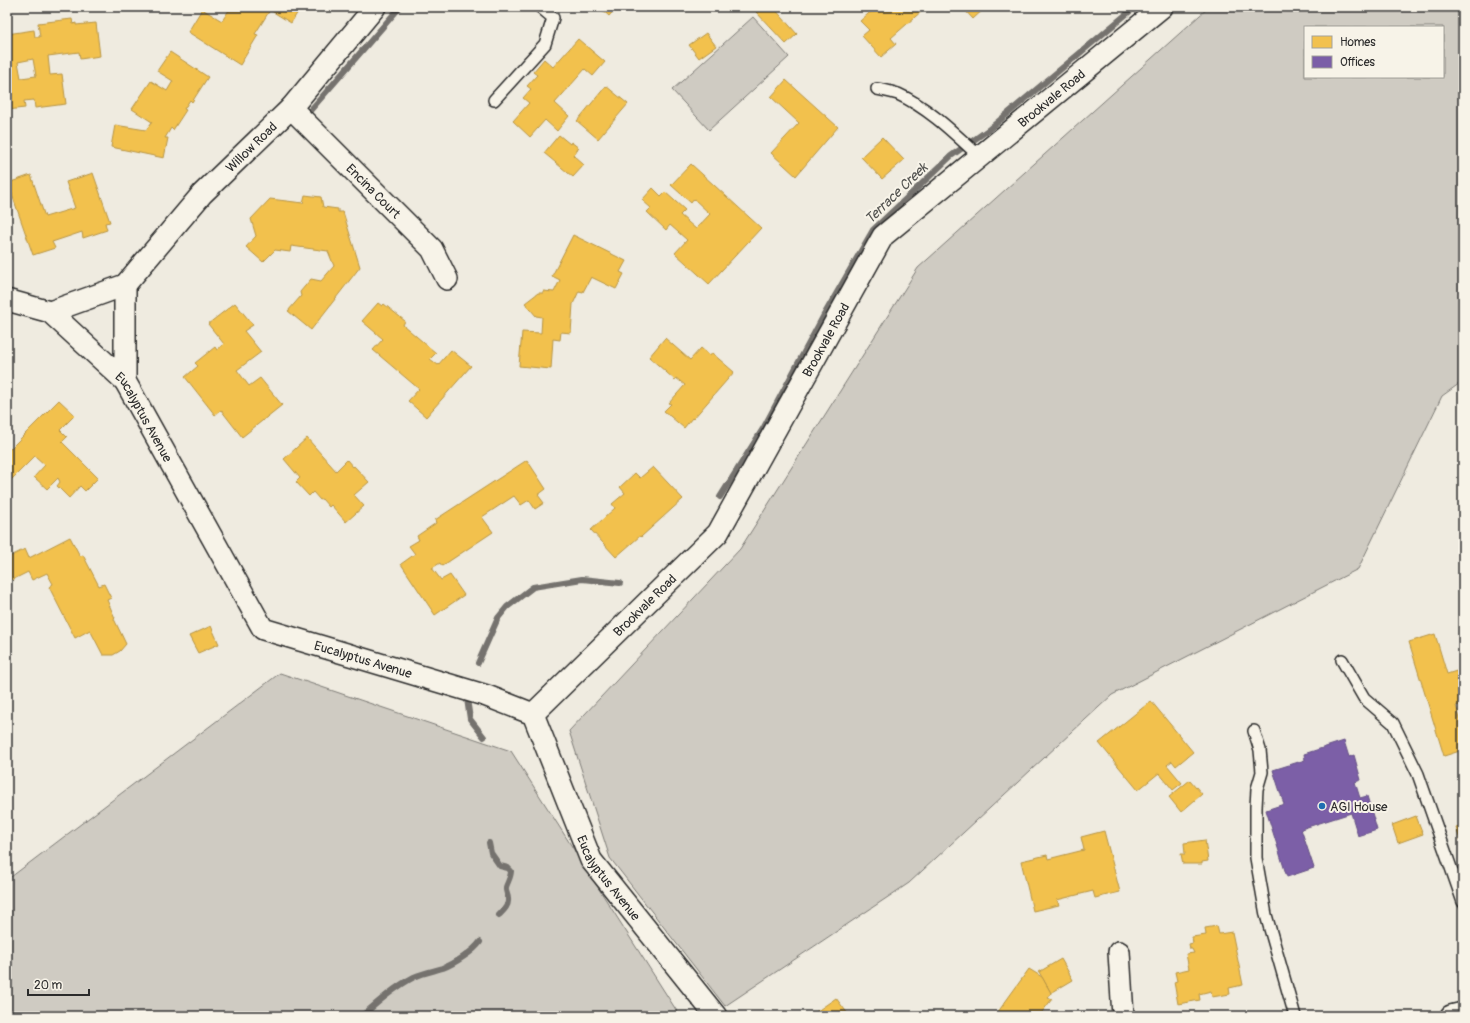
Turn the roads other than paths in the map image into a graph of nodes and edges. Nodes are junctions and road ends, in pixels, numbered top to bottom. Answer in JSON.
{"nodes":[{"id":1,"x":375,"y":7,"type":"edge"},
{"id":2,"x":540,"y":7,"type":"edge"},
{"id":3,"x":1162,"y":7,"type":"edge"},
{"id":4,"x":877,"y":89,"type":"dead end"},
{"id":5,"x":494,"y":100,"type":"dead end"},
{"id":6,"x":291,"y":108,"type":"junction"},
{"id":7,"x":979,"y":155,"type":"junction"},
{"id":8,"x":448,"y":279,"type":"dead end"},
{"id":9,"x":125,"y":285,"type":"junction"},
{"id":10,"x":7,"y":300,"type":"edge"},
{"id":11,"x":50,"y":312,"type":"junction"},
{"id":12,"x":125,"y":381,"type":"junction"},
{"id":13,"x":1342,"y":660,"type":"dead end"},
{"id":14,"x":533,"y":714,"type":"junction"},
{"id":15,"x":1254,"y":731,"type":"dead end"},
{"id":16,"x":1463,"y":902,"type":"edge"},
{"id":17,"x":1119,"y":952,"type":"dead end"},
{"id":18,"x":1463,"y":1013,"type":"edge"},
{"id":19,"x":716,"y":1016,"type":"edge"},
{"id":20,"x":1123,"y":1016,"type":"edge"},
{"id":21,"x":1295,"y":1016,"type":"edge"},
{"id":22,"x":1451,"y":1016,"type":"edge"}],
"edges":[{"from":1,"to":6,"type":"street","name":"Willow Road"},
{"from":2,"to":5,"type":"lane"},
{"from":3,"to":7,"type":"street","name":"Brookvale Road"},
{"from":4,"to":7,"type":"lane"},
{"from":6,"to":8,"type":"street","name":"Encina Court"},
{"from":6,"to":9,"type":"street","name":"Willow Road"},
{"from":7,"to":14,"type":"street","name":"Brookvale Road"},
{"from":9,"to":11,"type":"street","name":"Willow Road"},
{"from":9,"to":12,"type":"street"},
{"from":10,"to":11,"type":"street","name":"Eucalyptus Avenue"},
{"from":11,"to":12,"type":"street","name":"Eucalyptus Avenue"},
{"from":12,"to":14,"type":"street","name":"Eucalyptus Avenue"},
{"from":13,"to":16,"type":"lane"},
{"from":14,"to":19,"type":"street","name":"Eucalyptus Avenue"},
{"from":15,"to":21,"type":"lane"},
{"from":17,"to":20,"type":"street"},
{"from":18,"to":22,"type":"street"}]}
